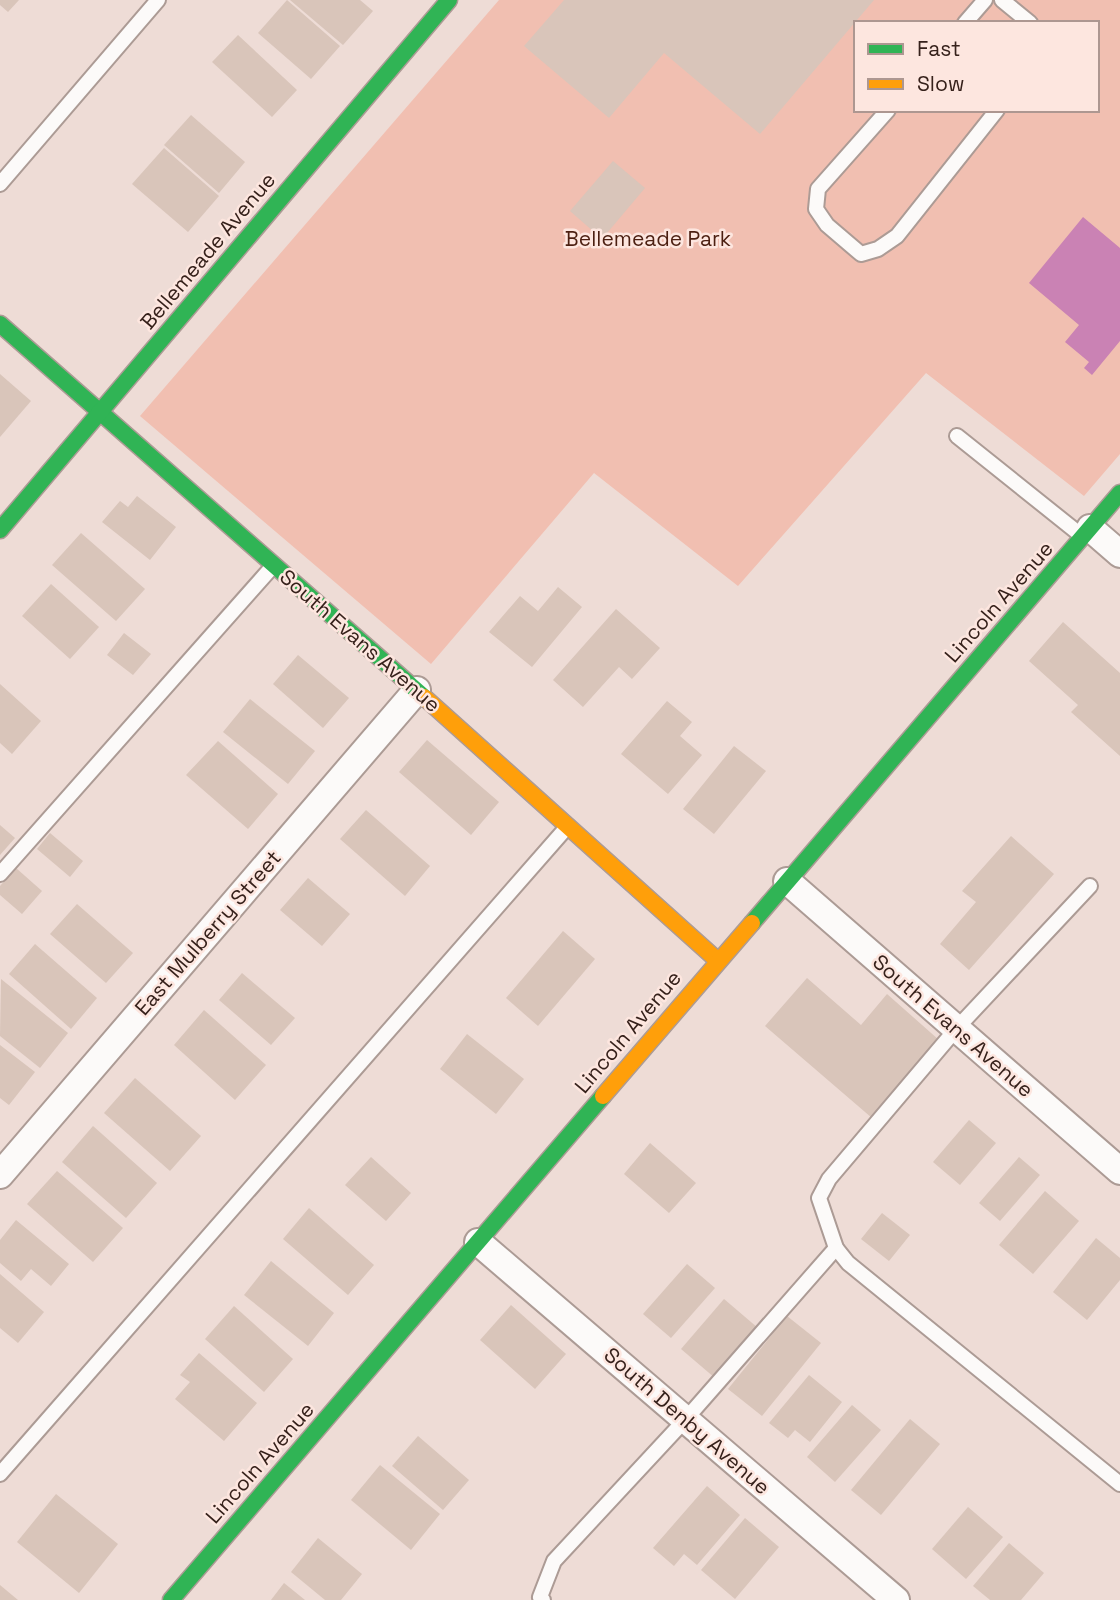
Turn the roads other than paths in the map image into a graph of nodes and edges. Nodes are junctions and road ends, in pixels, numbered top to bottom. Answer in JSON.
{"nodes":[{"id":1,"x":158,"y":0,"type":"edge"},
{"id":2,"x":449,"y":0,"type":"edge"},
{"id":3,"x":985,"y":0,"type":"edge"},
{"id":4,"x":1002,"y":0,"type":"edge"},
{"id":5,"x":967,"y":21,"type":"edge"},
{"id":6,"x":1028,"y":21,"type":"edge"},
{"id":7,"x":886,"y":112,"type":"edge"},
{"id":8,"x":995,"y":112,"type":"edge"},
{"id":9,"x":0,"y":184,"type":"edge"},
{"id":10,"x":0,"y":324,"type":"edge"},
{"id":11,"x":100,"y":411,"type":"junction"},
{"id":12,"x":957,"y":436,"type":"dead end"},
{"id":13,"x":1120,"y":493,"type":"edge"},
{"id":14,"x":0,"y":530,"type":"edge"},
{"id":15,"x":1086,"y":532,"type":"junction"},
{"id":16,"x":1120,"y":554,"type":"edge"},
{"id":17,"x":274,"y":565,"type":"junction"},
{"id":18,"x":417,"y":690,"type":"junction"},
{"id":19,"x":569,"y":825,"type":"junction"},
{"id":20,"x":0,"y":874,"type":"edge"},
{"id":21,"x":787,"y":881,"type":"junction"},
{"id":22,"x":1090,"y":886,"type":"dead end"},
{"id":23,"x":717,"y":960,"type":"junction"},
{"id":24,"x":957,"y":1028,"type":"junction"},
{"id":25,"x":1120,"y":1171,"type":"edge"},
{"id":26,"x":0,"y":1175,"type":"edge"},
{"id":27,"x":478,"y":1242,"type":"junction"},
{"id":28,"x":836,"y":1248,"type":"junction"},
{"id":29,"x":685,"y":1420,"type":"junction"},
{"id":30,"x":0,"y":1474,"type":"edge"},
{"id":31,"x":1120,"y":1484,"type":"edge"},
{"id":32,"x":171,"y":1600,"type":"edge"},
{"id":33,"x":543,"y":1600,"type":"edge"},
{"id":34,"x":897,"y":1600,"type":"edge"}],
"edges":[{"from":1,"to":9,"type":"lane"},
{"from":2,"to":11,"type":"street","name":"Bellemeade Avenue"},
{"from":3,"to":5,"type":"lane"},
{"from":4,"to":6,"type":"lane"},
{"from":7,"to":8,"type":"lane"},
{"from":10,"to":11,"type":"street","name":"South Evans Avenue"},
{"from":11,"to":14,"type":"street","name":"Bellemeade Avenue"},
{"from":11,"to":17,"type":"street","name":"South Evans Avenue"},
{"from":12,"to":15,"type":"lane"},
{"from":13,"to":15,"type":"street","name":"Lincoln Avenue"},
{"from":15,"to":16,"type":"street"},
{"from":15,"to":21,"type":"street","name":"Lincoln Avenue"},
{"from":17,"to":18,"type":"street","name":"South Evans Avenue"},
{"from":17,"to":20,"type":"lane"},
{"from":18,"to":19,"type":"street","name":"South Evans Avenue"},
{"from":18,"to":26,"type":"street","name":"East Mulberry Street"},
{"from":19,"to":23,"type":"street","name":"South Evans Avenue"},
{"from":19,"to":30,"type":"lane"},
{"from":21,"to":23,"type":"street","name":"Lincoln Avenue"},
{"from":21,"to":24,"type":"street","name":"South Evans Avenue"},
{"from":22,"to":24,"type":"lane"},
{"from":23,"to":27,"type":"street","name":"Lincoln Avenue"},
{"from":24,"to":25,"type":"street","name":"South Evans Avenue"},
{"from":24,"to":28,"type":"lane"},
{"from":27,"to":29,"type":"street","name":"South Denby Avenue"},
{"from":27,"to":32,"type":"street","name":"Lincoln Avenue"},
{"from":28,"to":29,"type":"lane"},
{"from":28,"to":31,"type":"lane"},
{"from":29,"to":33,"type":"lane"},
{"from":29,"to":34,"type":"street","name":"South Denby Avenue"}]}
